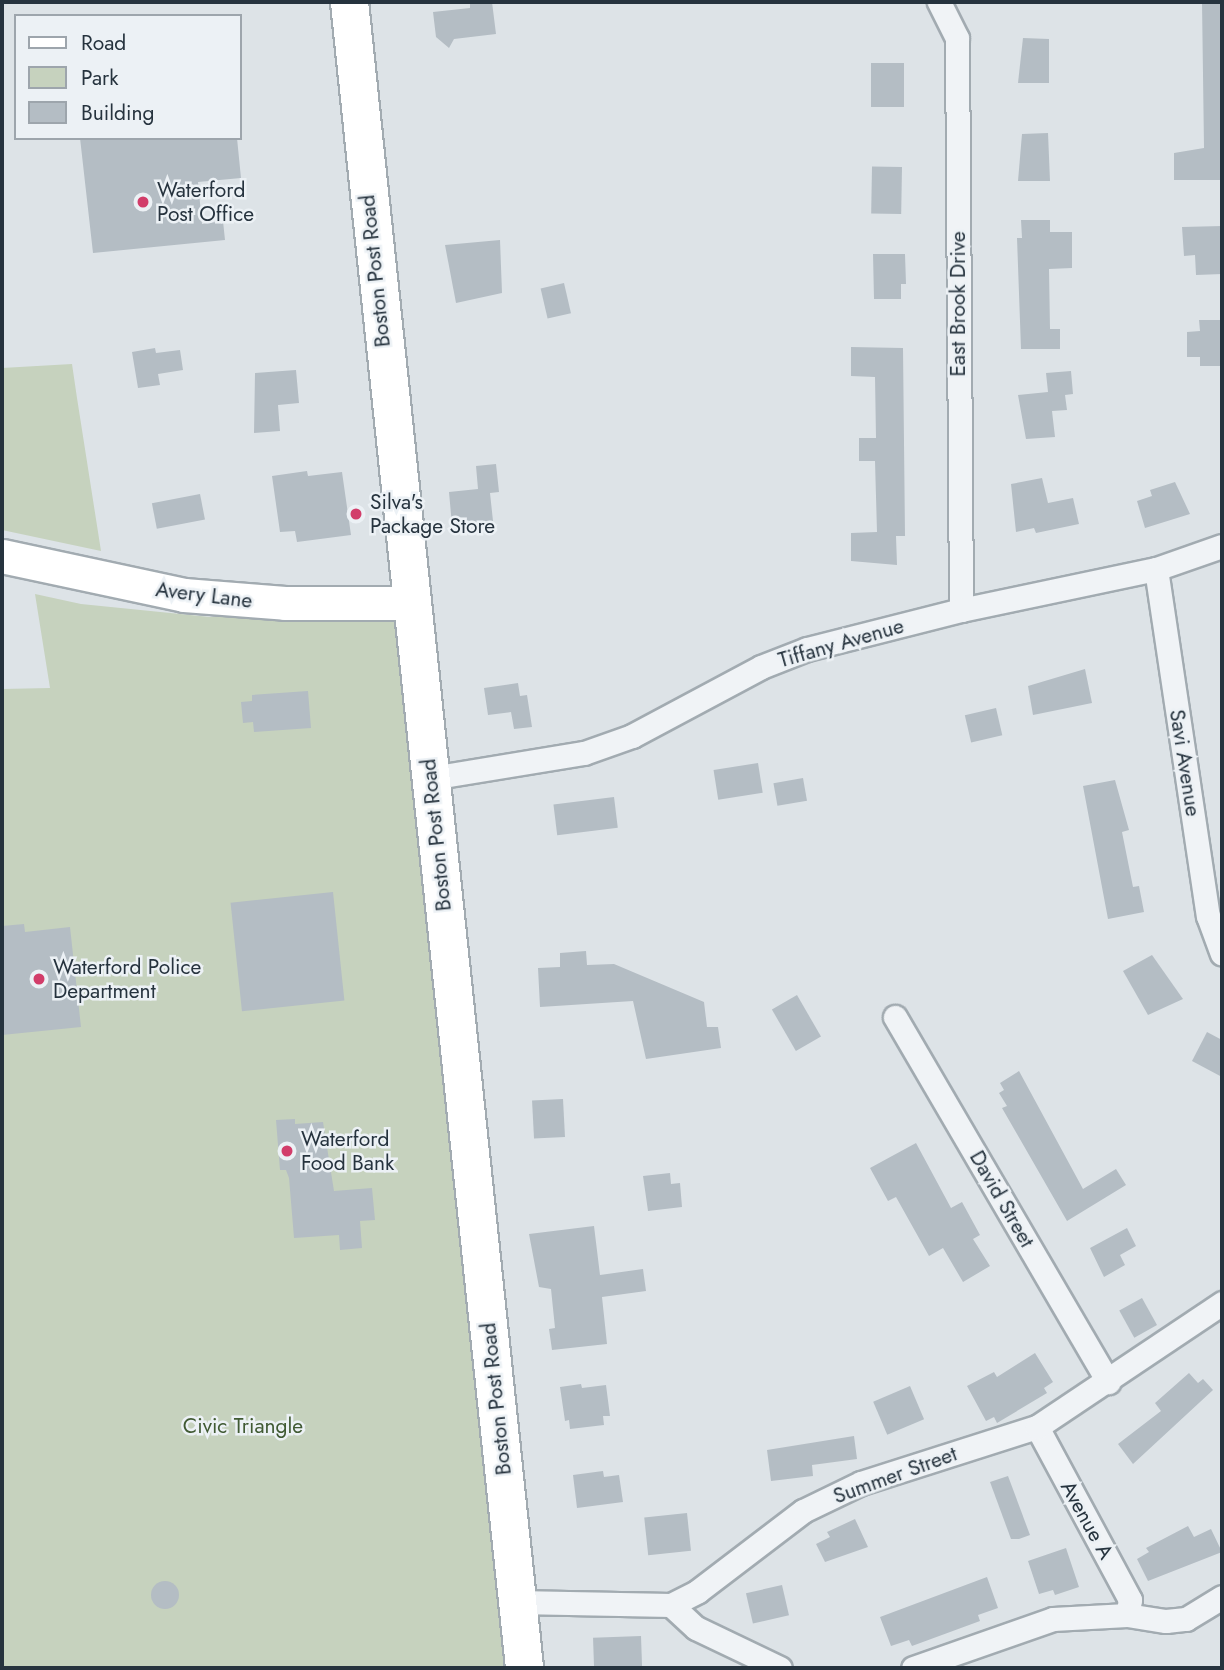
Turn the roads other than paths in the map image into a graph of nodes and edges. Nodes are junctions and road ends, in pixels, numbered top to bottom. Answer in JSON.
{"nodes":[{"id":1,"x":349,"y":2,"type":"edge"},
{"id":2,"x":939,"y":2,"type":"edge"},
{"id":3,"x":1222,"y":546,"type":"edge"},
{"id":4,"x":2,"y":556,"type":"edge"},
{"id":5,"x":1156,"y":569,"type":"junction"},
{"id":6,"x":410,"y":603,"type":"junction"},
{"id":7,"x":961,"y":610,"type":"junction"},
{"id":8,"x":431,"y":778,"type":"junction"},
{"id":9,"x":1222,"y":954,"type":"edge"},
{"id":10,"x":895,"y":1017,"type":"dead end"},
{"id":11,"x":1222,"y":1304,"type":"edge"},
{"id":12,"x":1108,"y":1381,"type":"junction"},
{"id":13,"x":1037,"y":1427,"type":"junction"},
{"id":14,"x":1222,"y":1597,"type":"edge"},
{"id":15,"x":517,"y":1602,"type":"junction"},
{"id":16,"x":671,"y":1605,"type":"junction"},
{"id":17,"x":1127,"y":1615,"type":"junction"},
{"id":18,"x":524,"y":1668,"type":"edge"},
{"id":19,"x":780,"y":1668,"type":"edge"},
{"id":20,"x":913,"y":1668,"type":"edge"}],
"edges":[{"from":1,"to":6,"type":"main road","name":"Boston Post Road"},
{"from":2,"to":7,"type":"street","name":"East Brook Drive"},
{"from":3,"to":5,"type":"street","name":"Tiffany Avenue"},
{"from":4,"to":6,"type":"street","name":"Avery Lane"},
{"from":5,"to":7,"type":"street","name":"Tiffany Avenue"},
{"from":5,"to":9,"type":"street","name":"Savi Avenue"},
{"from":6,"to":8,"type":"main road","name":"Boston Post Road"},
{"from":7,"to":8,"type":"street","name":"Tiffany Avenue"},
{"from":8,"to":15,"type":"main road","name":"Boston Post Road"},
{"from":10,"to":12,"type":"street","name":"David Street"},
{"from":11,"to":12,"type":"street","name":"Summer Street"},
{"from":12,"to":13,"type":"street","name":"Summer Street"},
{"from":13,"to":16,"type":"street","name":"Summer Street"},
{"from":13,"to":17,"type":"street","name":"Avenue A"},
{"from":14,"to":17,"type":"street"},
{"from":15,"to":16,"type":"street","name":"Summer Street"},
{"from":15,"to":18,"type":"main road","name":"Boston Post Road"},
{"from":16,"to":19,"type":"street"},
{"from":17,"to":20,"type":"street"}]}
